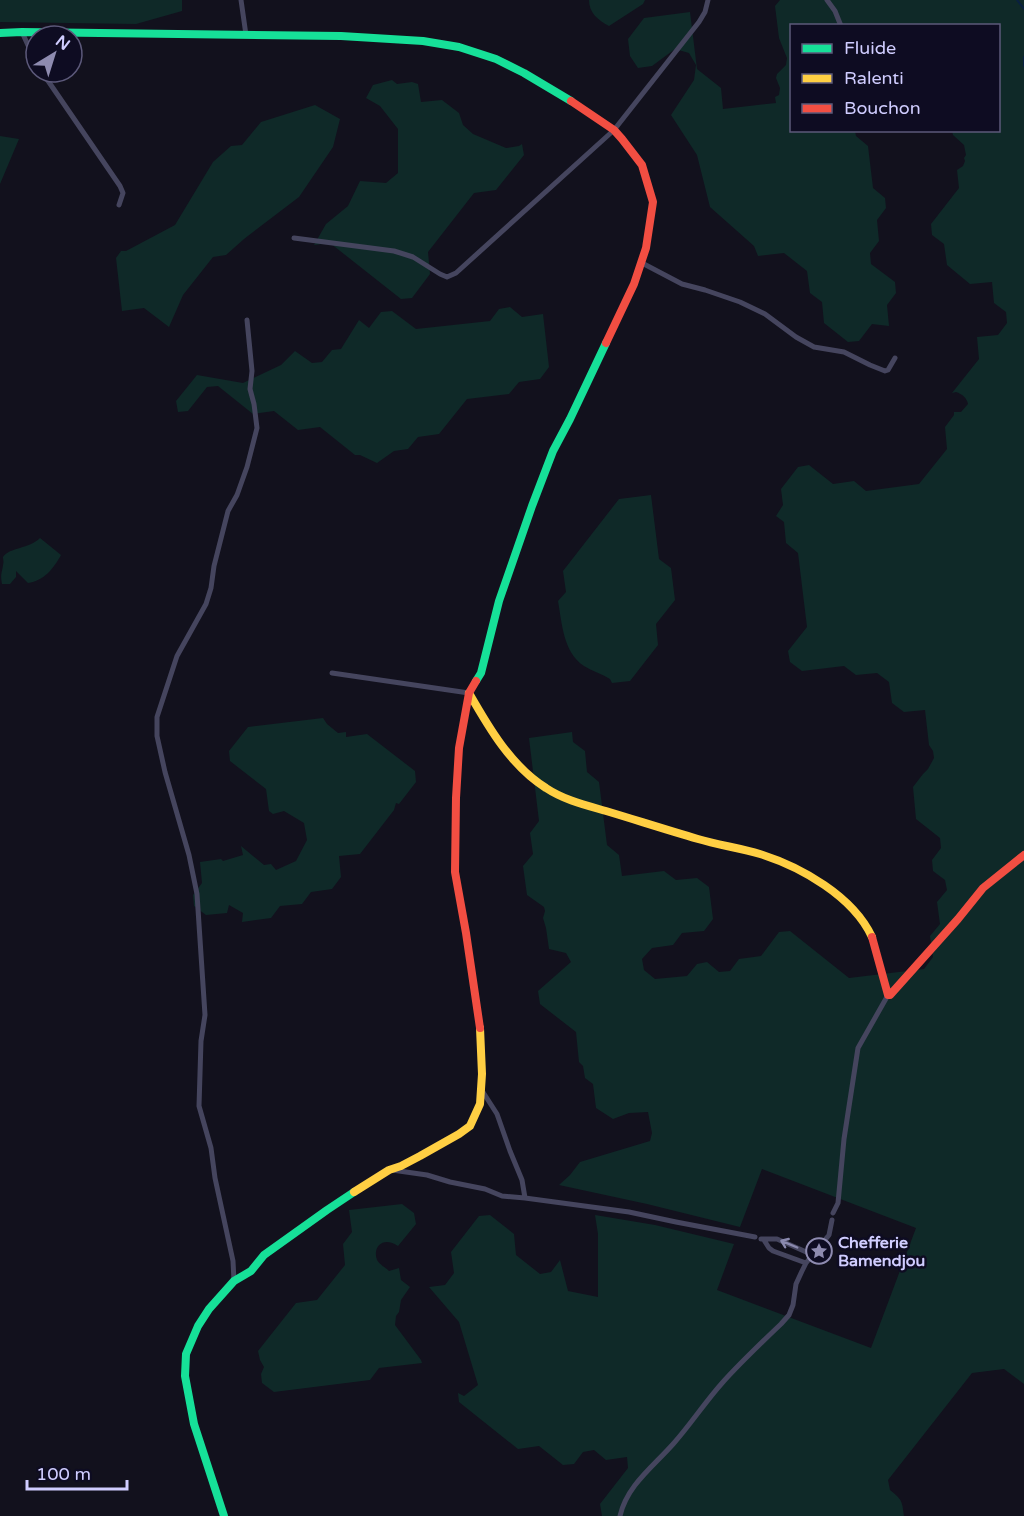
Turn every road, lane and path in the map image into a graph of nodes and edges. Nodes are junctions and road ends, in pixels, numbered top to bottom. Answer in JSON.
{"nodes":[{"id":1,"x":241,"y":0,"type":"edge"},
{"id":2,"x":708,"y":0,"type":"edge"},
{"id":3,"x":827,"y":0,"type":"edge"},
{"id":4,"x":840,"y":24,"type":"edge"},
{"id":5,"x":22,"y":32,"type":"junction"},
{"id":6,"x":0,"y":33,"type":"edge"},
{"id":7,"x":246,"y":35,"type":"junction"},
{"id":8,"x":24,"y":36,"type":"edge"},
{"id":9,"x":50,"y":84,"type":"edge"},
{"id":10,"x":614,"y":130,"type":"junction"},
{"id":11,"x":119,"y":205,"type":"dead end"},
{"id":12,"x":294,"y":238,"type":"dead end"},
{"id":13,"x":642,"y":263,"type":"junction"},
{"id":14,"x":247,"y":320,"type":"dead end"},
{"id":15,"x":895,"y":358,"type":"dead end"},
{"id":16,"x":332,"y":673,"type":"dead end"},
{"id":17,"x":469,"y":693,"type":"junction"},
{"id":18,"x":1024,"y":855,"type":"edge"},
{"id":19,"x":888,"y":994,"type":"junction"},
{"id":20,"x":481,"y":1089,"type":"junction"},
{"id":21,"x":389,"y":1170,"type":"junction"},
{"id":22,"x":525,"y":1198,"type":"junction"},
{"id":23,"x":760,"y":1238,"type":"junction"},
{"id":24,"x":813,"y":1255,"type":"junction"},
{"id":25,"x":806,"y":1263,"type":"junction"},
{"id":26,"x":234,"y":1281,"type":"junction"},
{"id":27,"x":224,"y":1516,"type":"edge"},
{"id":28,"x":620,"y":1516,"type":"edge"}],
"edges":[{"from":1,"to":7,"type":"street"},
{"from":2,"to":10,"type":"street"},
{"from":3,"to":4,"type":"street"},
{"from":5,"to":6,"type":"main road"},
{"from":5,"to":7,"type":"main road"},
{"from":5,"to":8,"type":"street"},
{"from":7,"to":10,"type":"main road"},
{"from":9,"to":11,"type":"street"},
{"from":10,"to":12,"type":"street"},
{"from":10,"to":13,"type":"main road"},
{"from":13,"to":15,"type":"street"},
{"from":13,"to":17,"type":"main road"},
{"from":14,"to":26,"type":"street"},
{"from":16,"to":17,"type":"street"},
{"from":17,"to":19,"type":"main road"},
{"from":17,"to":20,"type":"main road"},
{"from":18,"to":19,"type":"main road"},
{"from":19,"to":24,"type":"street"},
{"from":20,"to":21,"type":"main road"},
{"from":20,"to":22,"type":"street"},
{"from":21,"to":22,"type":"street"},
{"from":21,"to":26,"type":"main road"},
{"from":22,"to":23,"type":"street"},
{"from":24,"to":23,"type":"street","one_way":true},
{"from":23,"to":25,"type":"street"},
{"from":24,"to":25,"type":"street"},
{"from":25,"to":28,"type":"street"},
{"from":26,"to":27,"type":"main road"}]}
